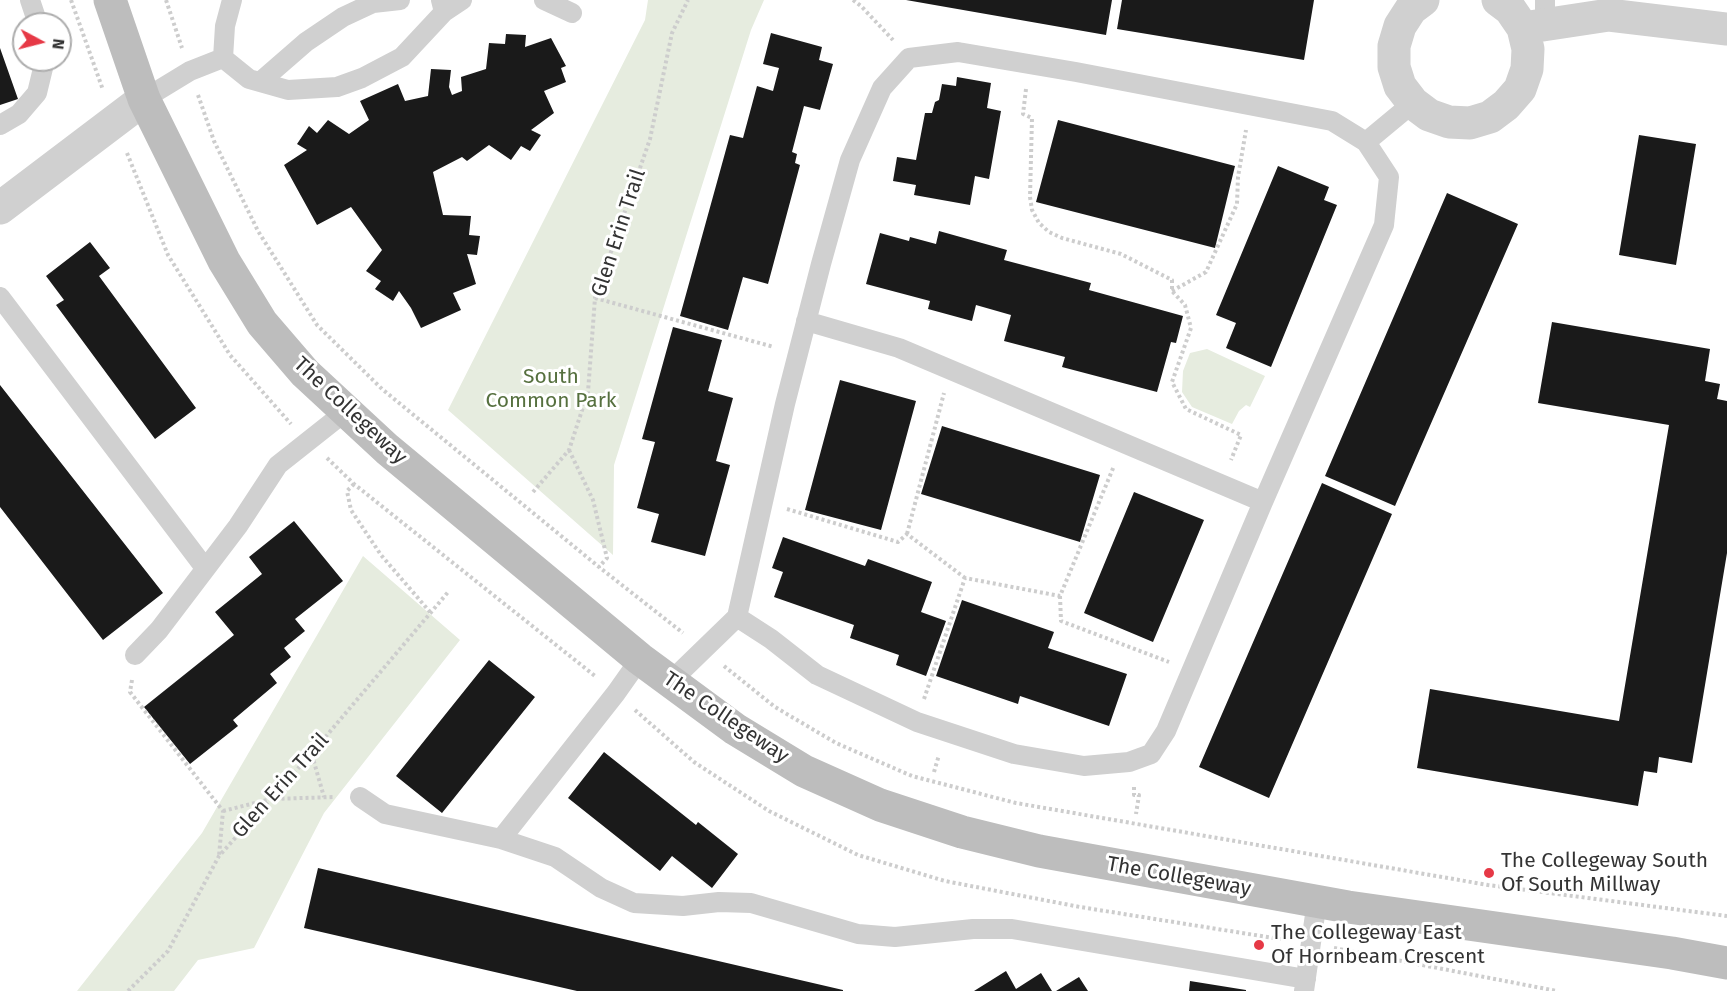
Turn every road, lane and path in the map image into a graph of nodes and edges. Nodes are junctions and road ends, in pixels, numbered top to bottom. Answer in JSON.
{"nodes":[{"id":1,"x":110,"y":0,"type":"edge"},
{"id":2,"x":166,"y":0,"type":"edge"},
{"id":3,"x":232,"y":0,"type":"edge"},
{"id":4,"x":400,"y":0,"type":"edge"},
{"id":5,"x":462,"y":0,"type":"edge"},
{"id":6,"x":544,"y":0,"type":"edge"},
{"id":7,"x":688,"y":0,"type":"edge"},
{"id":8,"x":853,"y":0,"type":"edge"},
{"id":9,"x":1423,"y":0,"type":"edge"},
{"id":10,"x":1498,"y":0,"type":"edge"},
{"id":11,"x":443,"y":6,"type":"edge"},
{"id":12,"x":572,"y":13,"type":"dead end"},
{"id":13,"x":1538,"y":18,"type":"edge"},
{"id":14,"x":1727,"y":29,"type":"edge"},
{"id":15,"x":223,"y":58,"type":"junction"},
{"id":16,"x":909,"y":58,"type":"junction"},
{"id":17,"x":1029,"y":65,"type":"junction"},
{"id":18,"x":42,"y":72,"type":"edge"},
{"id":19,"x":190,"y":72,"type":"junction"},
{"id":20,"x":260,"y":82,"type":"junction"},
{"id":21,"x":144,"y":99,"type":"junction"},
{"id":22,"x":1413,"y":103,"type":"junction"},
{"id":23,"x":1250,"y":105,"type":"junction"},
{"id":24,"x":0,"y":124,"type":"edge"},
{"id":25,"x":1366,"y":142,"type":"junction"},
{"id":26,"x":0,"y":208,"type":"edge"},
{"id":27,"x":1172,"y":291,"type":"junction"},
{"id":28,"x":0,"y":297,"type":"edge"},
{"id":29,"x":595,"y":298,"type":"junction"},
{"id":30,"x":806,"y":321,"type":"junction"},
{"id":31,"x":798,"y":353,"type":"junction"},
{"id":32,"x":952,"y":371,"type":"junction"},
{"id":33,"x":345,"y":412,"type":"junction"},
{"id":34,"x":1124,"y":444,"type":"junction"},
{"id":35,"x":569,"y":450,"type":"junction"},
{"id":36,"x":354,"y":484,"type":"dead end"},
{"id":37,"x":1221,"y":484,"type":"junction"},
{"id":38,"x":533,"y":492,"type":"dead end"},
{"id":39,"x":763,"y":501,"type":"junction"},
{"id":40,"x":1263,"y":502,"type":"junction"},
{"id":41,"x":907,"y":534,"type":"junction"},
{"id":42,"x":599,"y":567,"type":"junction"},
{"id":43,"x":205,"y":568,"type":"junction"},
{"id":44,"x":965,"y":578,"type":"junction"},
{"id":45,"x":449,"y":591,"type":"dead end"},
{"id":46,"x":1060,"y":596,"type":"junction"},
{"id":47,"x":430,"y":612,"type":"junction"},
{"id":48,"x":737,"y":617,"type":"junction"},
{"id":49,"x":703,"y":649,"type":"junction"},
{"id":50,"x":135,"y":655,"type":"joint"},
{"id":51,"x":640,"y":659,"type":"junction"},
{"id":52,"x":1192,"y":670,"type":"junction"},
{"id":53,"x":670,"y":681,"type":"junction"},
{"id":54,"x":917,"y":722,"type":"junction"},
{"id":55,"x":311,"y":754,"type":"junction"},
{"id":56,"x":360,"y":797,"type":"dead end"},
{"id":57,"x":271,"y":799,"type":"junction"},
{"id":58,"x":223,"y":811,"type":"junction"},
{"id":59,"x":501,"y":839,"type":"junction"},
{"id":60,"x":219,"y":856,"type":"junction"},
{"id":61,"x":1317,"y":902,"type":"junction"},
{"id":62,"x":1727,"y":916,"type":"edge"},
{"id":63,"x":1727,"y":963,"type":"edge"},
{"id":64,"x":1305,"y":985,"type":"edge"},
{"id":65,"x":128,"y":991,"type":"edge"}],
"edges":[{"from":1,"to":21,"type":"street","name":"The Collegeway"},
{"from":2,"to":19,"type":"path"},
{"from":3,"to":15,"type":"lane"},
{"from":4,"to":20,"type":"lane"},
{"from":5,"to":11,"type":"lane"},
{"from":6,"to":12,"type":"lane"},
{"from":7,"to":29,"type":"path","name":"Glen Erin Trail"},
{"from":8,"to":16,"type":"path"},
{"from":9,"to":22,"type":"street"},
{"from":10,"to":13,"type":"street"},
{"from":11,"to":20,"type":"lane"},
{"from":13,"to":14,"type":"street"},
{"from":13,"to":22,"type":"street"},
{"from":15,"to":19,"type":"lane"},
{"from":15,"to":20,"type":"lane"},
{"from":16,"to":17,"type":"lane"},
{"from":16,"to":30,"type":"lane"},
{"from":17,"to":23,"type":"lane"},
{"from":17,"to":27,"type":"path"},
{"from":18,"to":24,"type":"lane"},
{"from":19,"to":21,"type":"lane"},
{"from":19,"to":42,"type":"path"},
{"from":21,"to":26,"type":"street"},
{"from":21,"to":33,"type":"street","name":"The Collegeway"},
{"from":22,"to":25,"type":"lane"},
{"from":23,"to":25,"type":"lane"},
{"from":23,"to":27,"type":"path"},
{"from":25,"to":40,"type":"lane"},
{"from":27,"to":37,"type":"path"},
{"from":28,"to":43,"type":"lane"},
{"from":29,"to":31,"type":"path"},
{"from":29,"to":35,"type":"path","name":"Glen Erin Trail"},
{"from":30,"to":31,"type":"lane"},
{"from":30,"to":32,"type":"lane"},
{"from":31,"to":39,"type":"lane"},
{"from":32,"to":34,"type":"lane"},
{"from":32,"to":41,"type":"path"},
{"from":33,"to":43,"type":"lane"},
{"from":33,"to":51,"type":"street","name":"The Collegeway"},
{"from":34,"to":37,"type":"lane"},
{"from":34,"to":46,"type":"path"},
{"from":35,"to":38,"type":"path","name":"Glen Erin Trail"},
{"from":35,"to":42,"type":"path"},
{"from":36,"to":47,"type":"path"},
{"from":37,"to":40,"type":"lane"},
{"from":39,"to":41,"type":"path"},
{"from":39,"to":48,"type":"lane"},
{"from":40,"to":52,"type":"lane"},
{"from":41,"to":44,"type":"path"},
{"from":42,"to":49,"type":"path"},
{"from":43,"to":50,"type":"lane"},
{"from":44,"to":46,"type":"path"},
{"from":44,"to":54,"type":"path"},
{"from":45,"to":47,"type":"path","name":"Glen Erin Trail"},
{"from":46,"to":52,"type":"path"},
{"from":47,"to":55,"type":"path","name":"Glen Erin Trail"},
{"from":48,"to":49,"type":"lane"},
{"from":48,"to":54,"type":"lane"},
{"from":49,"to":53,"type":"lane"},
{"from":49,"to":62,"type":"path"},
{"from":50,"to":58,"type":"path"},
{"from":51,"to":53,"type":"street","name":"The Collegeway"},
{"from":51,"to":59,"type":"lane"},
{"from":52,"to":54,"type":"lane"},
{"from":53,"to":61,"type":"street","name":"The Collegeway"},
{"from":55,"to":57,"type":"path","name":"Glen Erin Trail"},
{"from":55,"to":57,"type":"path"},
{"from":56,"to":59,"type":"lane"},
{"from":57,"to":58,"type":"path"},
{"from":57,"to":60,"type":"path","name":"Glen Erin Trail"},
{"from":58,"to":60,"type":"path"},
{"from":59,"to":64,"type":"lane"},
{"from":60,"to":65,"type":"path","name":"Glen Erin Trail"},
{"from":61,"to":63,"type":"street","name":"The Collegeway"},
{"from":61,"to":64,"type":"lane"}]}
